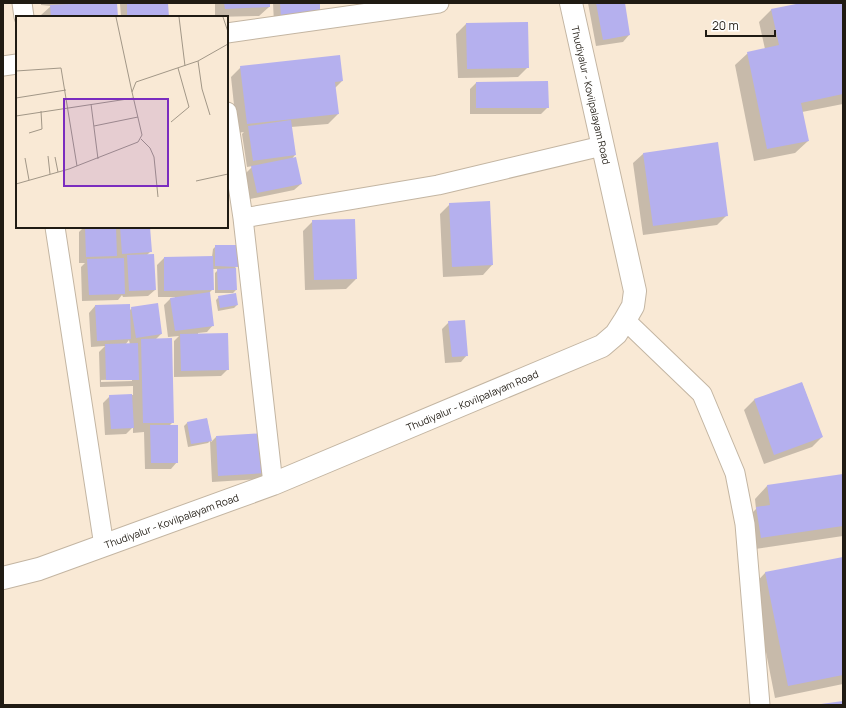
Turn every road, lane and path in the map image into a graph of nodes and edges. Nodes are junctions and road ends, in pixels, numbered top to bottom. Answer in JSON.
{"nodes":[{"id":1,"x":22,"y":3,"type":"edge"},
{"id":2,"x":439,"y":3,"type":"edge"},
{"id":3,"x":571,"y":3,"type":"edge"},
{"id":4,"x":24,"y":16,"type":"edge"},
{"id":5,"x":228,"y":33,"type":"edge"},
{"id":6,"x":16,"y":64,"type":"edge"},
{"id":7,"x":3,"y":66,"type":"edge"},
{"id":8,"x":228,"y":118,"type":"edge"},
{"id":9,"x":602,"y":146,"type":"junction"},
{"id":10,"x":244,"y":218,"type":"junction"},
{"id":11,"x":55,"y":228,"type":"edge"},
{"id":12,"x":625,"y":320,"type":"junction"},
{"id":13,"x":273,"y":484,"type":"junction"},
{"id":14,"x":104,"y":546,"type":"junction"},
{"id":15,"x":3,"y":578,"type":"edge"},
{"id":16,"x":760,"y":705,"type":"edge"}],
"edges":[{"from":1,"to":4,"type":"street"},
{"from":2,"to":5,"type":"street"},
{"from":3,"to":9,"type":"main road","name":"Thudiyalur - Kovilpalayam Road"},
{"from":6,"to":7,"type":"street"},
{"from":8,"to":10,"type":"street"},
{"from":9,"to":10,"type":"street"},
{"from":9,"to":12,"type":"main road","name":"Thudiyalur - Kovilpalayam Road"},
{"from":10,"to":13,"type":"street"},
{"from":11,"to":14,"type":"street"},
{"from":12,"to":13,"type":"main road","name":"Thudiyalur - Kovilpalayam Road"},
{"from":12,"to":16,"type":"street"},
{"from":13,"to":14,"type":"main road","name":"Thudiyalur - Kovilpalayam Road"},
{"from":14,"to":15,"type":"main road","name":"Thudiyalur - Kovilpalayam Road"}]}
